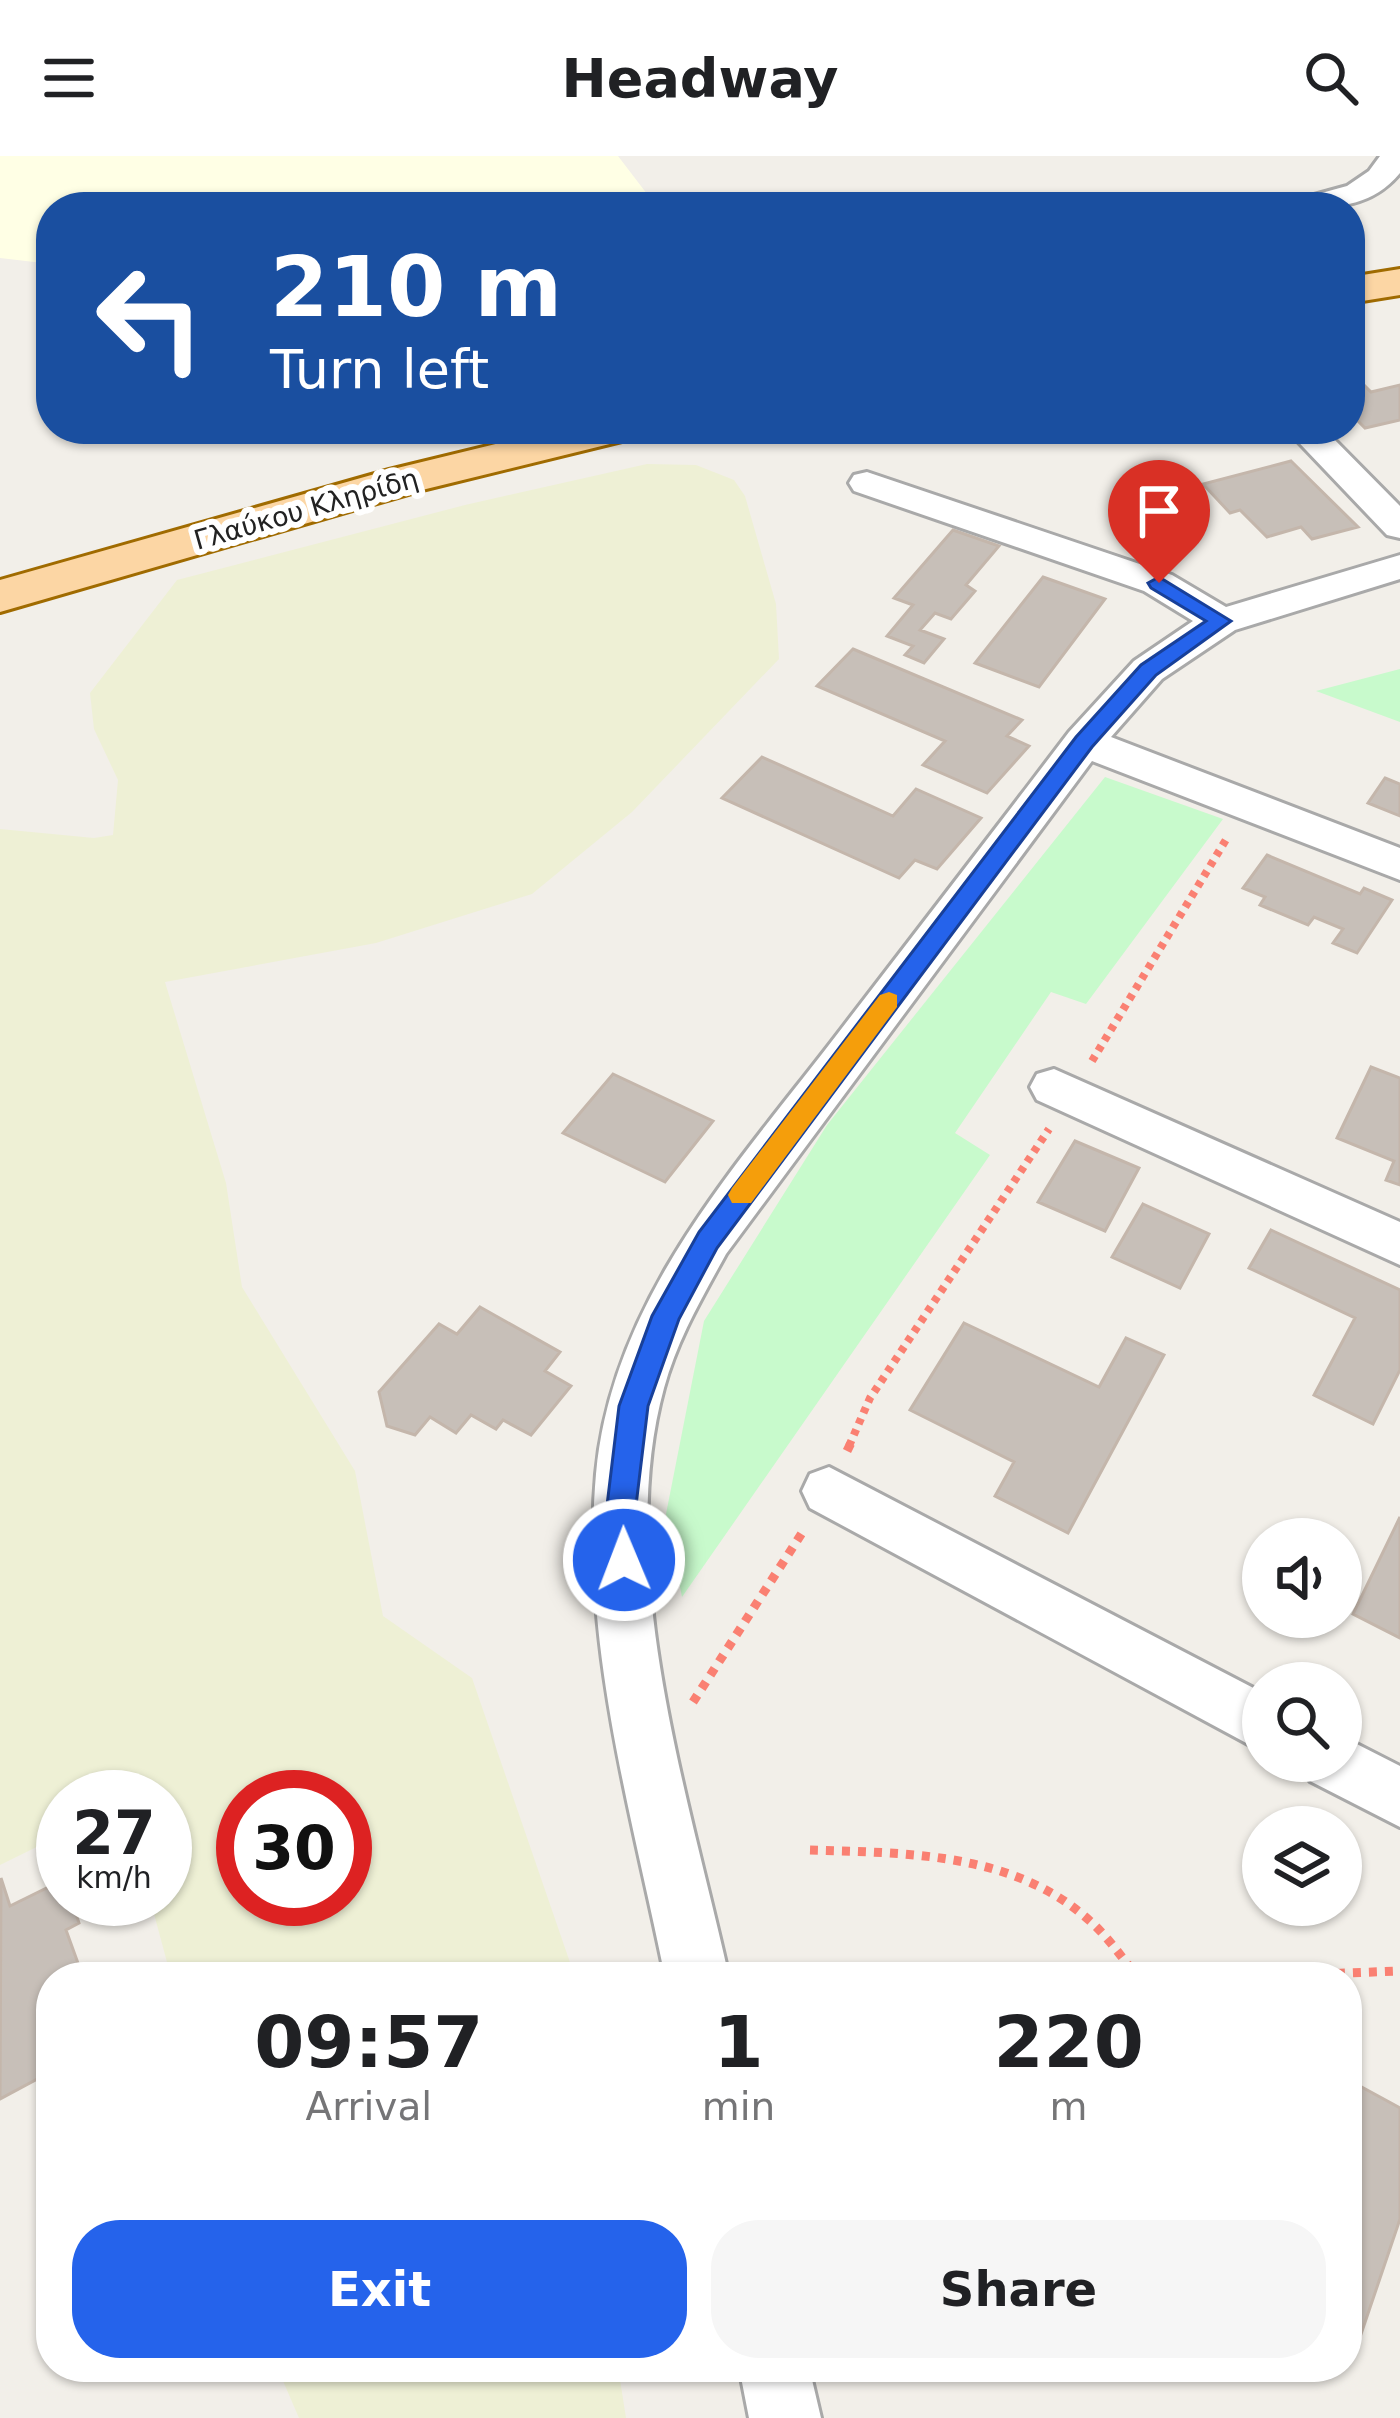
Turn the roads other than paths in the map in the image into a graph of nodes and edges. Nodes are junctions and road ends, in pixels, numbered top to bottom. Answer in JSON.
{"nodes":[{"id":1,"x":1395,"y":156,"type":"edge"},
{"id":2,"x":1356,"y":192,"type":"edge"},
{"id":3,"x":1400,"y":263,"type":"edge"},
{"id":4,"x":1365,"y":269,"type":"edge"},
{"id":5,"x":1400,"y":282,"type":"edge"},
{"id":6,"x":1365,"y":288,"type":"edge"},
{"id":7,"x":553,"y":444,"type":"edge"},
{"id":8,"x":1319,"y":444,"type":"edge"},
{"id":9,"x":867,"y":483,"type":"dead end"},
{"id":10,"x":1400,"y":527,"type":"edge"},
{"id":11,"x":1400,"y":567,"type":"edge"},
{"id":12,"x":0,"y":596,"type":"edge"},
{"id":13,"x":1221,"y":621,"type":"junction"},
{"id":14,"x":1084,"y":742,"type":"junction"},
{"id":15,"x":1400,"y":865,"type":"edge"},
{"id":16,"x":1063,"y":1091,"type":"road end"},
{"id":17,"x":1400,"y":1244,"type":"edge"},
{"id":18,"x":829,"y":1491,"type":"road end"},
{"id":19,"x":1242,"y":1713,"type":"edge"},
{"id":20,"x":1362,"y":1778,"type":"edge"},
{"id":21,"x":1400,"y":1798,"type":"edge"},
{"id":22,"x":694,"y":1962,"type":"edge"},
{"id":23,"x":777,"y":2382,"type":"edge"},
{"id":24,"x":785,"y":2418,"type":"edge"}],
"edges":[{"from":1,"to":2,"type":"street"},
{"from":3,"to":4,"type":"main road"},
{"from":5,"to":6,"type":"main road"},
{"from":7,"to":12,"type":"main road","name":"Γλαύκου Κληρίδη"},
{"from":8,"to":10,"type":"street"},
{"from":9,"to":13,"type":"street"},
{"from":11,"to":13,"type":"street"},
{"from":13,"to":14,"type":"street"},
{"from":14,"to":15,"type":"street"},
{"from":14,"to":22,"type":"street"},
{"from":16,"to":17,"type":"street"},
{"from":18,"to":19,"type":"street"},
{"from":20,"to":21,"type":"street"},
{"from":23,"to":24,"type":"street"}]}
